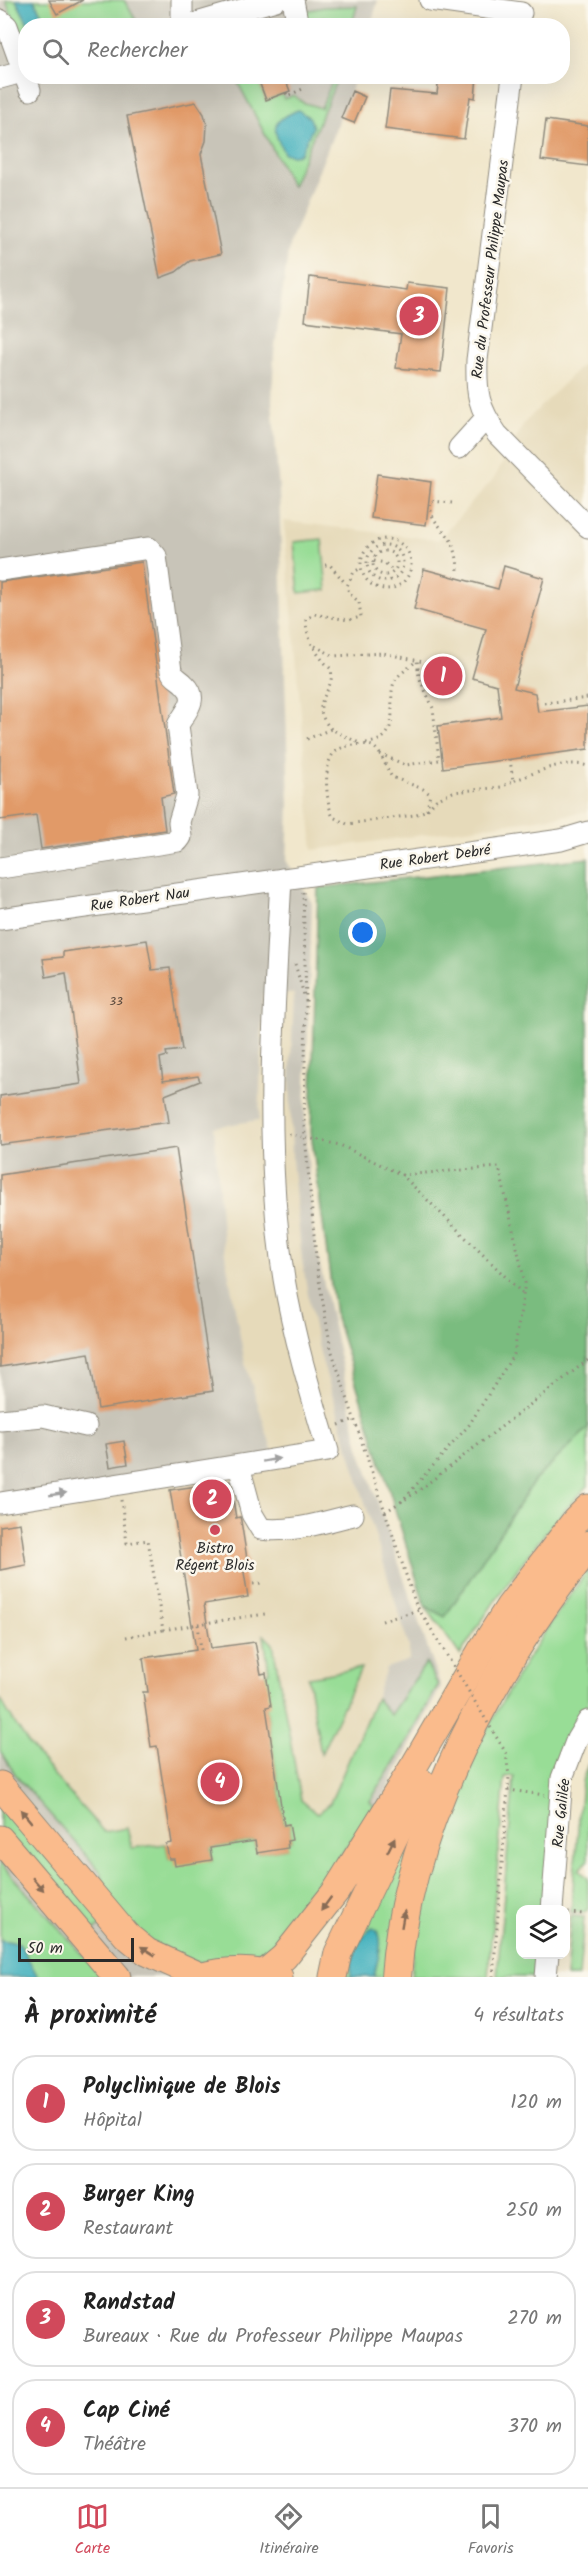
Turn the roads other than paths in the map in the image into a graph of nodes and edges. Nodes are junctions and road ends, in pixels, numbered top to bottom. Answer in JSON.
{"nodes":[{"id":1,"x":182,"y":0,"type":"edge"},
{"id":2,"x":276,"y":0,"type":"edge"},
{"id":3,"x":293,"y":0,"type":"edge"},
{"id":4,"x":429,"y":0,"type":"edge"},
{"id":5,"x":521,"y":13,"type":"edge"},
{"id":6,"x":191,"y":18,"type":"edge"},
{"id":7,"x":214,"y":18,"type":"edge"},
{"id":8,"x":296,"y":18,"type":"edge"},
{"id":9,"x":0,"y":20,"type":"edge"},
{"id":10,"x":18,"y":56,"type":"edge"},
{"id":11,"x":0,"y":78,"type":"edge"},
{"id":12,"x":18,"y":78,"type":"edge"},
{"id":13,"x":512,"y":84,"type":"edge"},
{"id":14,"x":486,"y":418,"type":"junction"},
{"id":15,"x":459,"y":448,"type":"dead end"},
{"id":16,"x":588,"y":527,"type":"edge"},
{"id":17,"x":0,"y":570,"type":"edge"},
{"id":18,"x":588,"y":832,"type":"edge"},
{"id":19,"x":0,"y":868,"type":"edge"},
{"id":20,"x":281,"y":879,"type":"junction"},
{"id":21,"x":0,"y":919,"type":"edge"},
{"id":22,"x":0,"y":1420,"type":"edge"},
{"id":23,"x":86,"y":1426,"type":"dead end"},
{"id":24,"x":239,"y":1466,"type":"junction"},
{"id":25,"x":0,"y":1503,"type":"edge"},
{"id":26,"x":588,"y":1508,"type":"edge"},
{"id":27,"x":353,"y":1515,"type":"dead end"},
{"id":28,"x":588,"y":1529,"type":"edge"},
{"id":29,"x":588,"y":1546,"type":"edge"},
{"id":30,"x":588,"y":1721,"type":"edge"},
{"id":31,"x":0,"y":1785,"type":"edge"},
{"id":32,"x":0,"y":1839,"type":"edge"},
{"id":33,"x":559,"y":1905,"type":"edge"},
{"id":34,"x":548,"y":1959,"type":"edge"},
{"id":35,"x":272,"y":1975,"type":"edge"},
{"id":36,"x":117,"y":1977,"type":"edge"},
{"id":37,"x":199,"y":1977,"type":"edge"},
{"id":38,"x":333,"y":1977,"type":"edge"},
{"id":39,"x":396,"y":1977,"type":"edge"},
{"id":40,"x":546,"y":1977,"type":"edge"}],
"edges":[{"from":1,"to":6,"type":"street"},
{"from":2,"to":7,"type":"street"},
{"from":3,"to":8,"type":"street"},
{"from":4,"to":5,"type":"street"},
{"from":9,"to":10,"type":"street"},
{"from":11,"to":12,"type":"street"},
{"from":13,"to":14,"type":"street","name":"Rue du Professeur Philippe Maupas"},
{"from":14,"to":15,"type":"street"},
{"from":14,"to":16,"type":"street","name":"Rue du Professeur Philippe Maupas"},
{"from":17,"to":19,"type":"street"},
{"from":18,"to":20,"type":"street","name":"Rue Robert Debré"},
{"from":20,"to":21,"type":"street","name":"Rue Robert Nau"},
{"from":24,"to":20,"type":"street","one_way":true},
{"from":22,"to":23,"type":"street"},
{"from":25,"to":24,"type":"street","one_way":true},
{"from":24,"to":27,"type":"street"},
{"from":26,"to":35,"type":"main road","one_way":true},
{"from":38,"to":28,"type":"main road","one_way":true},
{"from":39,"to":29,"type":"highway","one_way":true},
{"from":30,"to":33,"type":"street","name":"Rue Galilée"},
{"from":37,"to":31,"type":"main road","one_way":true},
{"from":32,"to":36,"type":"main road","one_way":true},
{"from":34,"to":40,"type":"street"},
{"from":35,"to":37,"type":"main road"}]}
